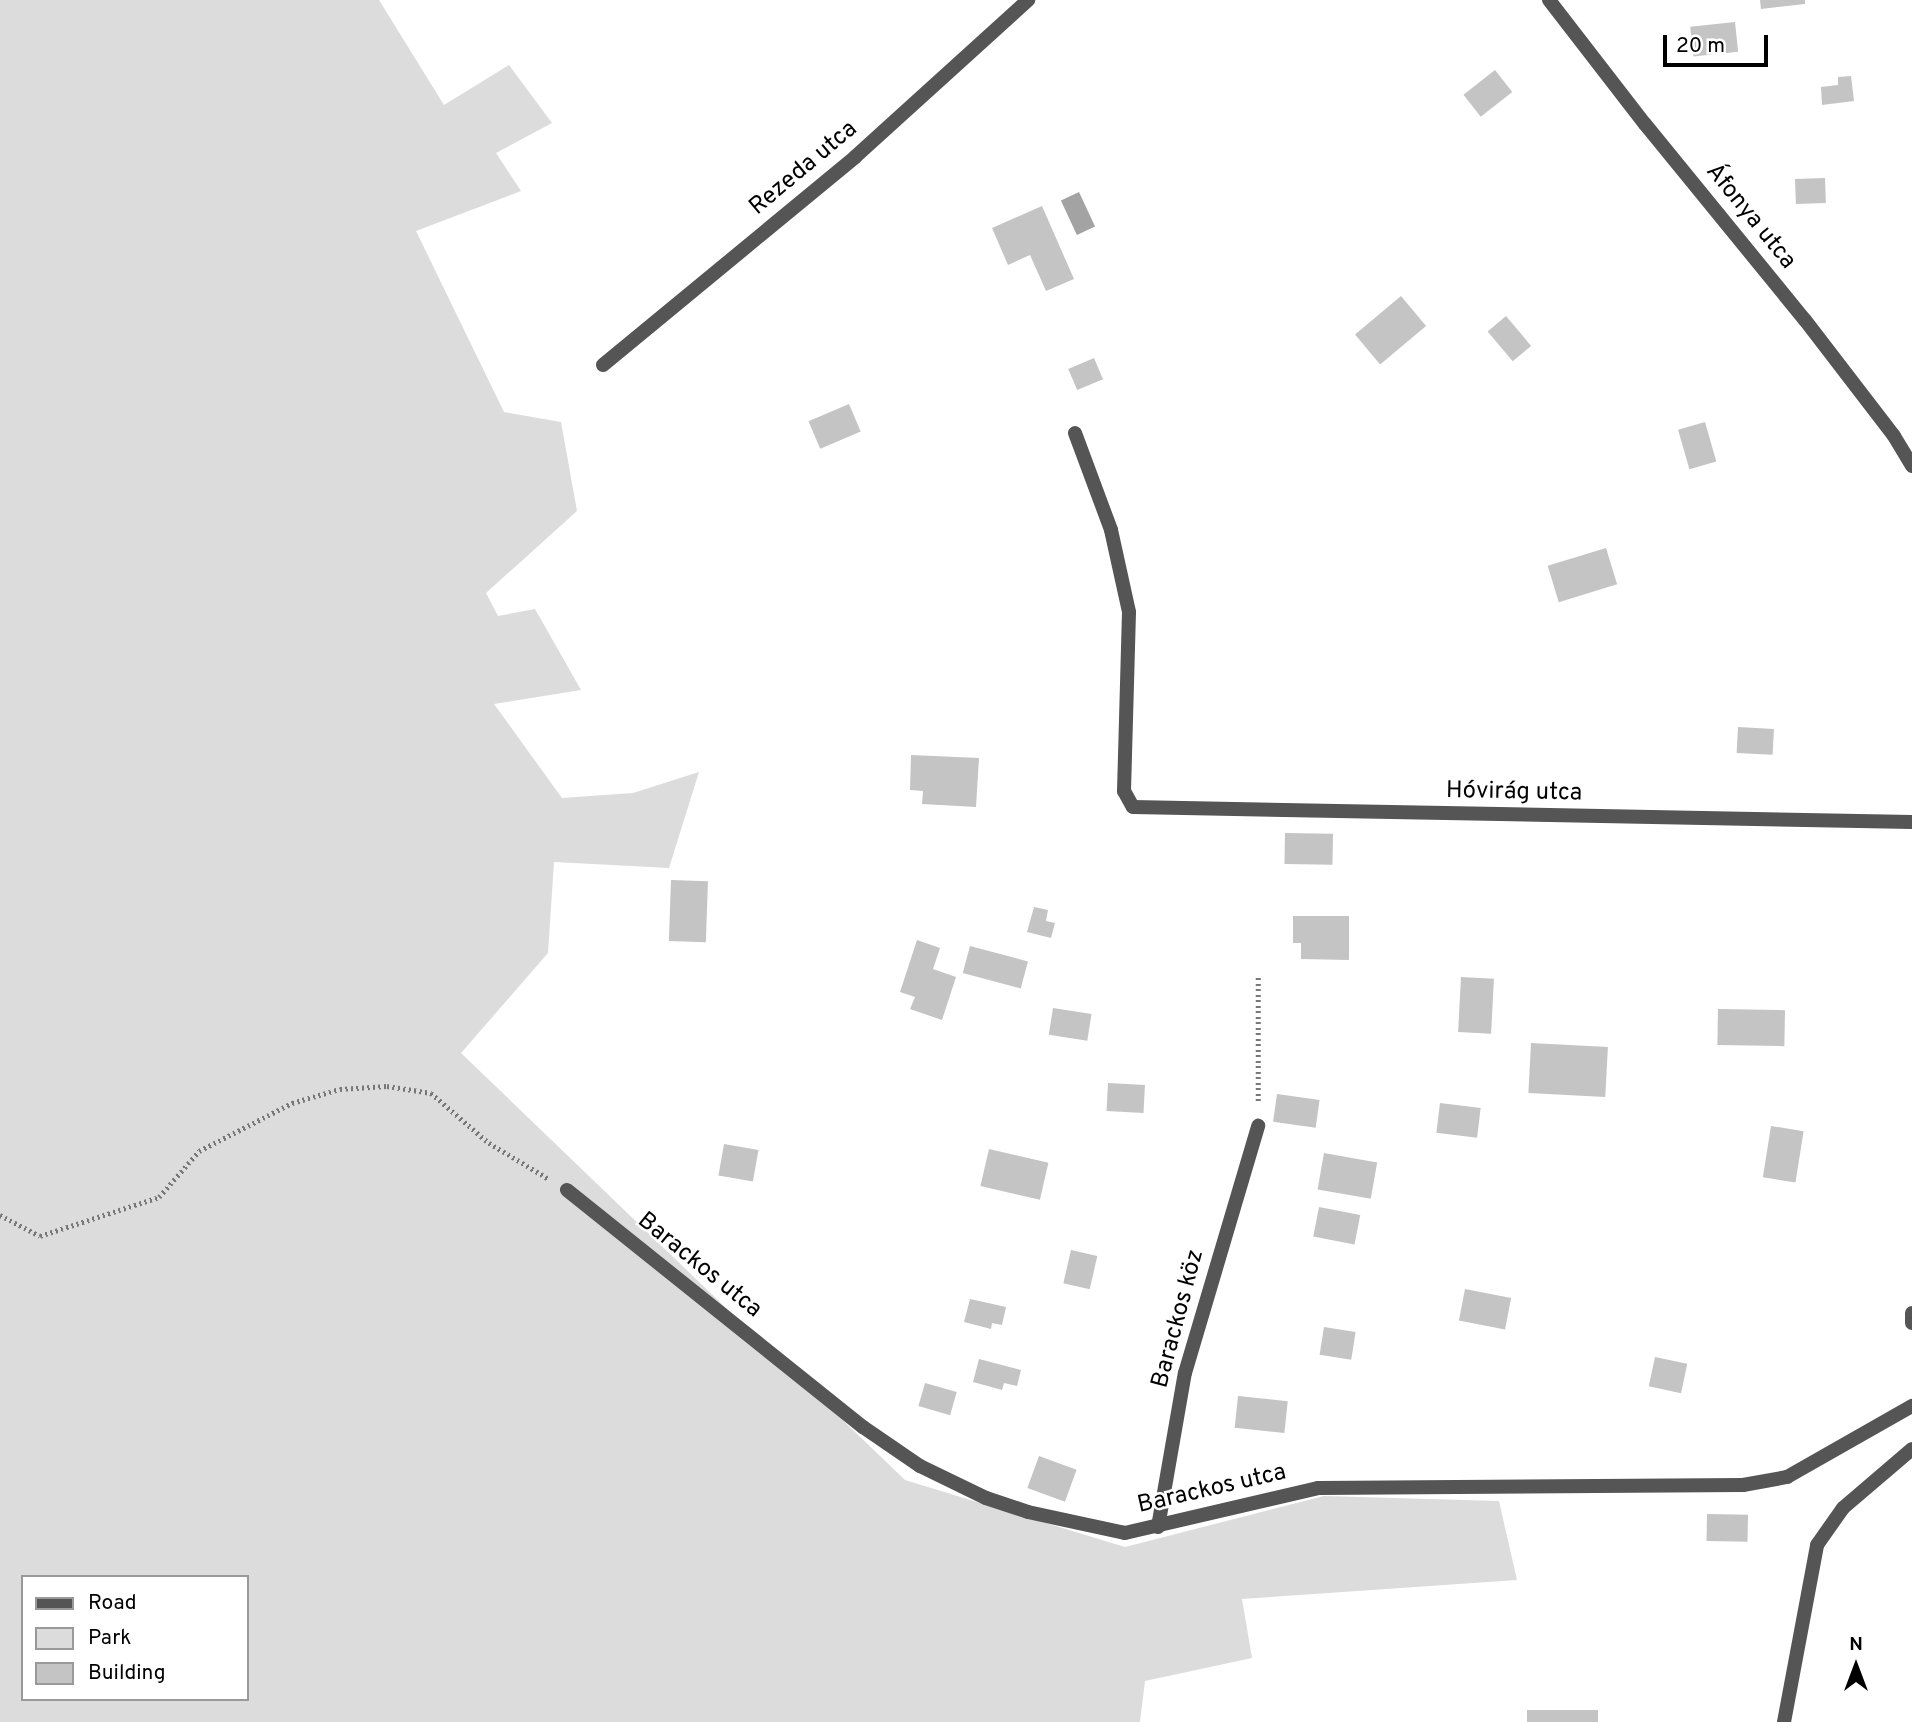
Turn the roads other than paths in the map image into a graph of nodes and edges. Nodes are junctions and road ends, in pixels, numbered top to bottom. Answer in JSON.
{"nodes":[{"id":1,"x":1028,"y":0,"type":"edge"},
{"id":2,"x":1549,"y":0,"type":"edge"},
{"id":3,"x":603,"y":365,"type":"dead end"},
{"id":4,"x":1075,"y":433,"type":"dead end"},
{"id":5,"x":1912,"y":466,"type":"edge"},
{"id":6,"x":1912,"y":822,"type":"edge"},
{"id":7,"x":1258,"y":1126,"type":"road end"},
{"id":8,"x":568,"y":1190,"type":"road end"},
{"id":9,"x":1912,"y":1313,"type":"edge"},
{"id":10,"x":1912,"y":1323,"type":"edge"},
{"id":11,"x":1912,"y":1406,"type":"edge"},
{"id":12,"x":1912,"y":1449,"type":"edge"},
{"id":13,"x":1158,"y":1527,"type":"junction"},
{"id":14,"x":1784,"y":1722,"type":"edge"}],
"edges":[{"from":1,"to":3,"type":"street","name":"Rezeda utca"},
{"from":2,"to":5,"type":"street","name":"Áfonya utca"},
{"from":4,"to":6,"type":"street","name":"Hóvirág utca"},
{"from":7,"to":13,"type":"street","name":"Barackos köz"},
{"from":8,"to":13,"type":"street","name":"Barackos utca"},
{"from":9,"to":10,"type":"street"},
{"from":11,"to":13,"type":"street","name":"Barackos utca"},
{"from":12,"to":14,"type":"street"}]}
